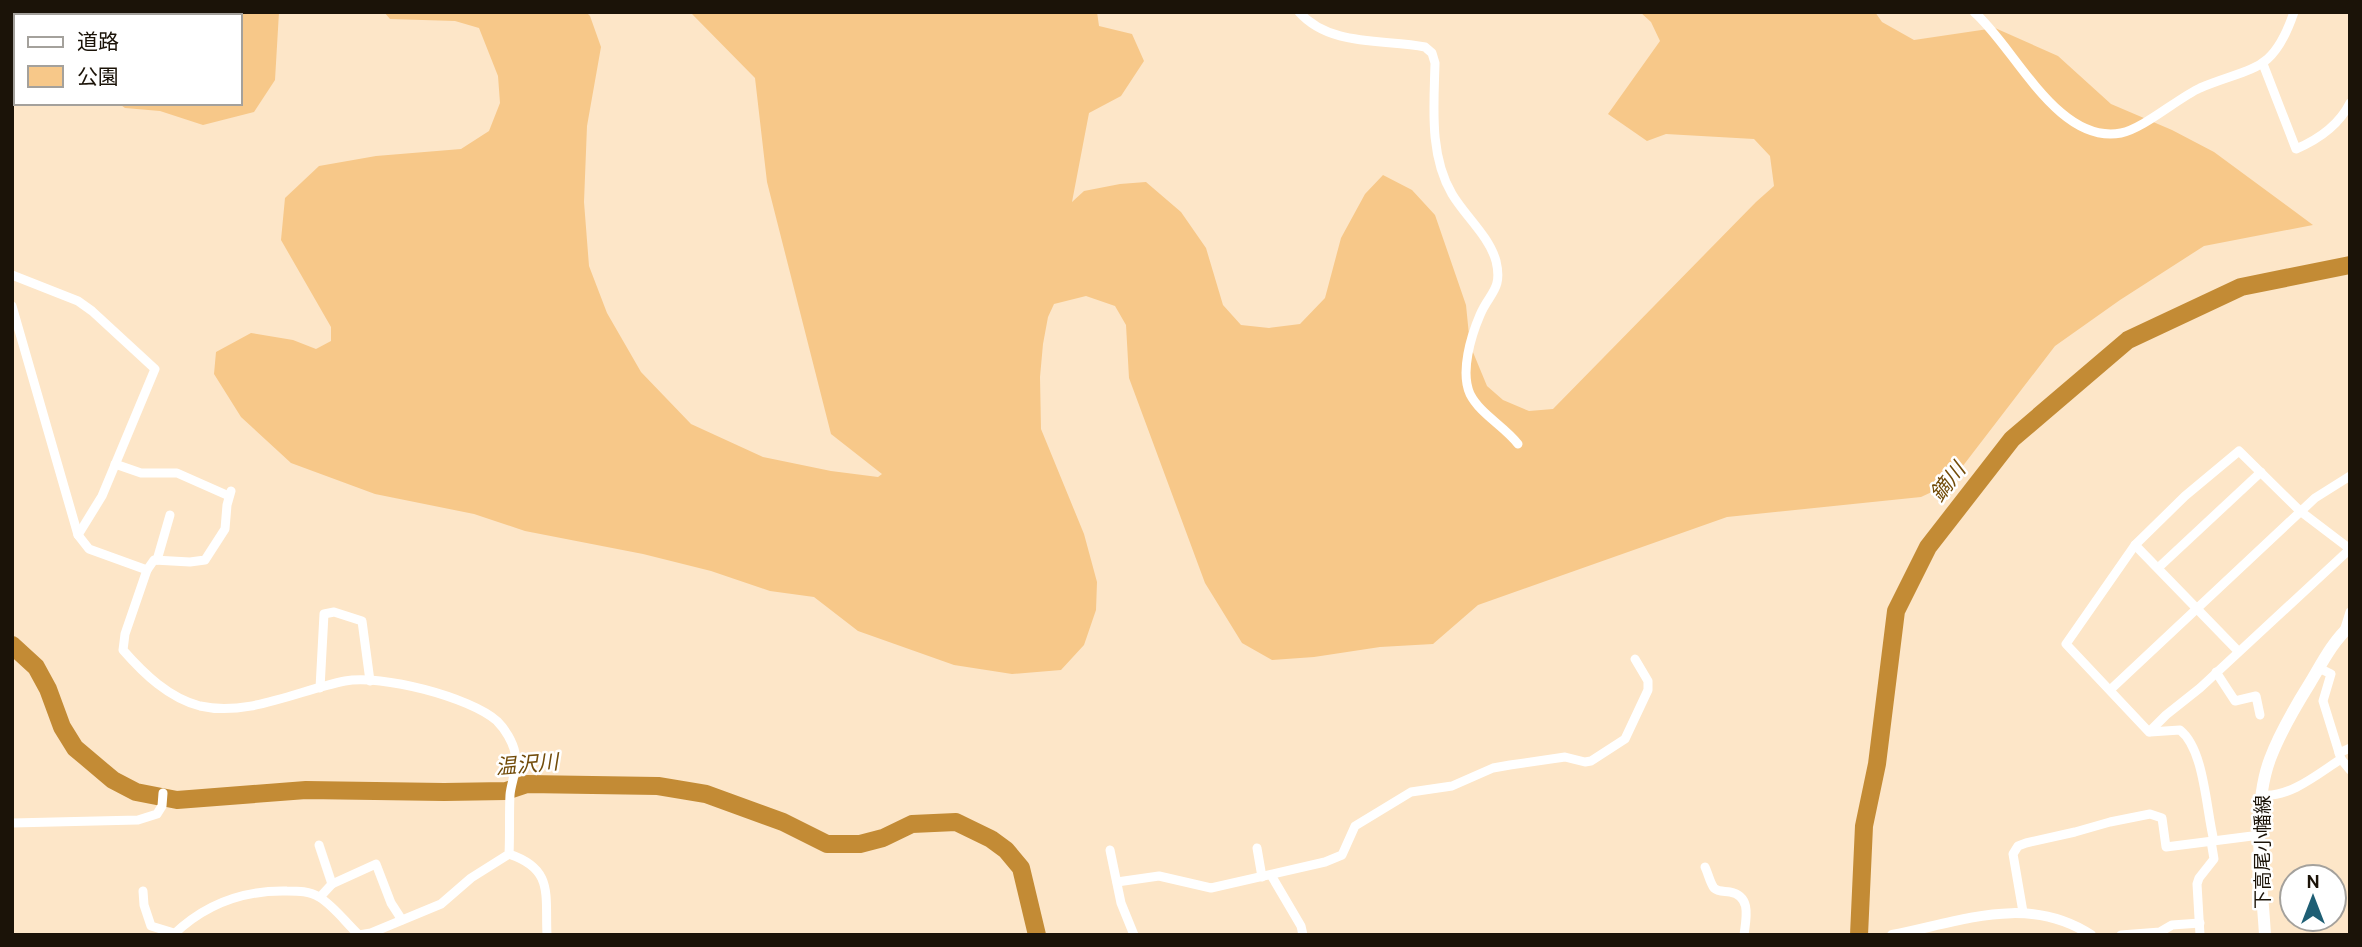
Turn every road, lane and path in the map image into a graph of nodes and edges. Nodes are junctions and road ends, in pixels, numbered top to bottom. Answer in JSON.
{"nodes":[{"id":1,"x":1298,"y":12,"type":"edge"},
{"id":2,"x":1974,"y":12,"type":"edge"},
{"id":3,"x":2294,"y":12,"type":"edge"},
{"id":4,"x":2263,"y":64,"type":"junction"},
{"id":5,"x":2350,"y":103,"type":"edge"},
{"id":6,"x":12,"y":275,"type":"edge"},
{"id":7,"x":12,"y":306,"type":"edge"},
{"id":8,"x":1518,"y":444,"type":"dead end"},
{"id":9,"x":115,"y":464,"type":"junction"},
{"id":10,"x":2261,"y":472,"type":"junction"},
{"id":11,"x":2350,"y":476,"type":"edge"},
{"id":12,"x":2301,"y":511,"type":"junction"},
{"id":13,"x":170,"y":515,"type":"dead end"},
{"id":14,"x":78,"y":535,"type":"junction"},
{"id":15,"x":2135,"y":544,"type":"junction"},
{"id":16,"x":157,"y":560,"type":"junction"},
{"id":17,"x":2158,"y":568,"type":"junction"},
{"id":18,"x":148,"y":570,"type":"junction"},
{"id":19,"x":2198,"y":607,"type":"junction"},
{"id":20,"x":2350,"y":612,"type":"edge"},
{"id":21,"x":2347,"y":628,"type":"edge"},
{"id":22,"x":2238,"y":651,"type":"junction"},
{"id":23,"x":1635,"y":659,"type":"dead end"},
{"id":24,"x":2319,"y":668,"type":"junction"},
{"id":25,"x":2216,"y":673,"type":"junction"},
{"id":26,"x":370,"y":681,"type":"junction"},
{"id":27,"x":320,"y":688,"type":"junction"},
{"id":28,"x":2110,"y":690,"type":"junction"},
{"id":29,"x":2260,"y":715,"type":"dead end"},
{"id":30,"x":2149,"y":733,"type":"junction"},
{"id":31,"x":2350,"y":748,"type":"edge"},
{"id":32,"x":2340,"y":756,"type":"junction"},
{"id":33,"x":2350,"y":770,"type":"edge"},
{"id":34,"x":163,"y":793,"type":"dead end"},
{"id":35,"x":2262,"y":795,"type":"junction"},
{"id":36,"x":12,"y":823,"type":"edge"},
{"id":37,"x":2260,"y":835,"type":"junction"},
{"id":38,"x":2212,"y":841,"type":"junction"},
{"id":39,"x":319,"y":845,"type":"dead end"},
{"id":40,"x":1256,"y":848,"type":"dead end"},
{"id":41,"x":1110,"y":850,"type":"dead end"},
{"id":42,"x":509,"y":854,"type":"junction"},
{"id":43,"x":1705,"y":867,"type":"dead end"},
{"id":44,"x":1266,"y":876,"type":"junction"},
{"id":45,"x":1116,"y":882,"type":"junction"},
{"id":46,"x":332,"y":884,"type":"junction"},
{"id":47,"x":143,"y":891,"type":"dead end"},
{"id":48,"x":320,"y":897,"type":"junction"},
{"id":49,"x":2022,"y":912,"type":"junction"},
{"id":50,"x":402,"y":920,"type":"junction"},
{"id":51,"x":2200,"y":923,"type":"junction"},
{"id":52,"x":173,"y":934,"type":"edge"},
{"id":53,"x":359,"y":935,"type":"edge"},
{"id":54,"x":547,"y":935,"type":"edge"},
{"id":55,"x":1134,"y":935,"type":"edge"},
{"id":56,"x":1303,"y":935,"type":"edge"},
{"id":57,"x":1744,"y":935,"type":"edge"},
{"id":58,"x":1892,"y":935,"type":"edge"},
{"id":59,"x":2091,"y":935,"type":"edge"},
{"id":60,"x":2122,"y":935,"type":"edge"},
{"id":61,"x":2200,"y":935,"type":"edge"},
{"id":62,"x":2265,"y":935,"type":"edge"}],
"edges":[{"from":1,"to":8,"type":"street"},
{"from":2,"to":4,"type":"street"},
{"from":3,"to":4,"type":"street"},
{"from":4,"to":5,"type":"street"},
{"from":6,"to":9,"type":"street"},
{"from":7,"to":14,"type":"street"},
{"from":9,"to":14,"type":"street"},
{"from":9,"to":16,"type":"street"},
{"from":10,"to":12,"type":"street"},
{"from":10,"to":15,"type":"street"},
{"from":10,"to":17,"type":"street"},
{"from":11,"to":12,"type":"street"},
{"from":12,"to":19,"type":"street"},
{"from":12,"to":22,"type":"street"},
{"from":13,"to":16,"type":"street"},
{"from":14,"to":18,"type":"street"},
{"from":15,"to":17,"type":"street"},
{"from":15,"to":28,"type":"street"},
{"from":16,"to":18,"type":"street"},
{"from":17,"to":19,"type":"street"},
{"from":18,"to":27,"type":"street"},
{"from":19,"to":22,"type":"street"},
{"from":19,"to":28,"type":"street"},
{"from":20,"to":21,"type":"street"},
{"from":21,"to":24,"type":"main road","name":"下高尾小幡線"},
{"from":22,"to":25,"type":"street"},
{"from":23,"to":44,"type":"street"},
{"from":24,"to":32,"type":"street"},
{"from":24,"to":35,"type":"main road","name":"下高尾小幡線"},
{"from":25,"to":29,"type":"street"},
{"from":25,"to":30,"type":"street"},
{"from":26,"to":27,"type":"street"},
{"from":26,"to":27,"type":"street"},
{"from":26,"to":42,"type":"street"},
{"from":28,"to":30,"type":"street"},
{"from":30,"to":38,"type":"street"},
{"from":31,"to":32,"type":"street"},
{"from":32,"to":33,"type":"street"},
{"from":32,"to":35,"type":"street"},
{"from":34,"to":36,"type":"street"},
{"from":35,"to":37,"type":"main road","name":"下高尾小幡線"},
{"from":37,"to":38,"type":"street"},
{"from":37,"to":62,"type":"main road","name":"下高尾小幡線"},
{"from":38,"to":49,"type":"street"},
{"from":38,"to":51,"type":"street"},
{"from":39,"to":46,"type":"street"},
{"from":40,"to":44,"type":"street"},
{"from":41,"to":45,"type":"street"},
{"from":42,"to":50,"type":"street"},
{"from":42,"to":54,"type":"street"},
{"from":43,"to":57,"type":"street"},
{"from":44,"to":45,"type":"street"},
{"from":44,"to":56,"type":"street"},
{"from":45,"to":55,"type":"street"},
{"from":46,"to":48,"type":"street"},
{"from":46,"to":50,"type":"street"},
{"from":47,"to":52,"type":"street"},
{"from":48,"to":52,"type":"street"},
{"from":48,"to":53,"type":"street"},
{"from":49,"to":58,"type":"street"},
{"from":49,"to":59,"type":"street"},
{"from":50,"to":53,"type":"street"},
{"from":51,"to":60,"type":"street"},
{"from":51,"to":61,"type":"street"}]}
